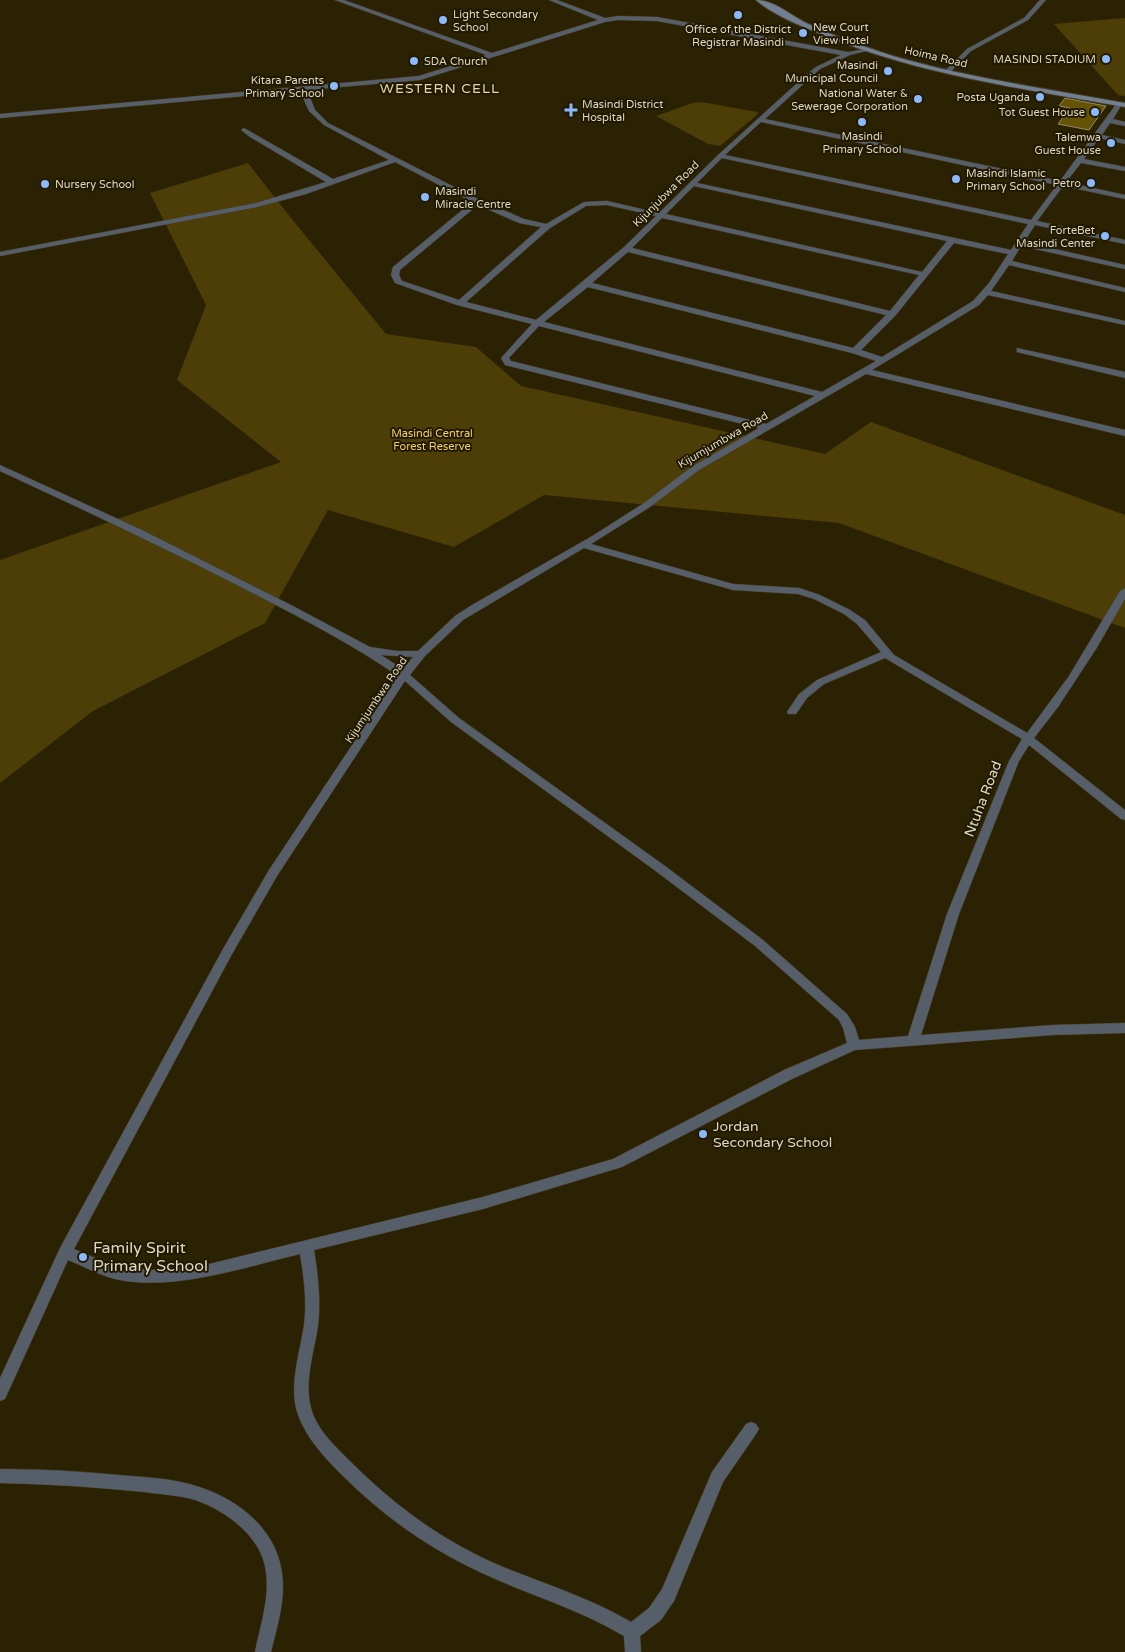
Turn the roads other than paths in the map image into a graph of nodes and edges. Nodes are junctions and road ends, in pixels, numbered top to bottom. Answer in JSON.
{"nodes":[{"id":1,"x":338,"y":0,"type":"edge"},
{"id":2,"x":552,"y":0,"type":"edge"},
{"id":3,"x":759,"y":0,"type":"edge"},
{"id":4,"x":1043,"y":0,"type":"edge"},
{"id":5,"x":604,"y":20,"type":"junction"},
{"id":6,"x":820,"y":50,"type":"junction"},
{"id":7,"x":864,"y":50,"type":"junction"},
{"id":8,"x":848,"y":54,"type":"junction"},
{"id":9,"x":494,"y":56,"type":"junction"},
{"id":10,"x":818,"y":68,"type":"junction"},
{"id":11,"x":947,"y":72,"type":"junction"},
{"id":12,"x":303,"y":89,"type":"junction"},
{"id":13,"x":1122,"y":104,"type":"edge"},
{"id":14,"x":0,"y":116,"type":"edge"},
{"id":15,"x":760,"y":120,"type":"junction"},
{"id":16,"x":1108,"y":120,"type":"junction"},
{"id":17,"x":1125,"y":124,"type":"edge"},
{"id":18,"x":244,"y":130,"type":"dead end"},
{"id":19,"x":1097,"y":136,"type":"junction"},
{"id":20,"x":1125,"y":142,"type":"edge"},
{"id":21,"x":720,"y":156,"type":"junction"},
{"id":22,"x":395,"y":160,"type":"junction"},
{"id":23,"x":1079,"y":160,"type":"junction"},
{"id":24,"x":1125,"y":170,"type":"edge"},
{"id":25,"x":332,"y":182,"type":"junction"},
{"id":26,"x":692,"y":184,"type":"junction"},
{"id":27,"x":1062,"y":184,"type":"junction"},
{"id":28,"x":1125,"y":197,"type":"edge"},
{"id":29,"x":477,"y":202,"type":"junction"},
{"id":30,"x":661,"y":215,"type":"junction"},
{"id":31,"x":1033,"y":222,"type":"junction"},
{"id":32,"x":547,"y":226,"type":"junction"},
{"id":33,"x":952,"y":240,"type":"junction"},
{"id":34,"x":1125,"y":242,"type":"edge"},
{"id":35,"x":1019,"y":243,"type":"junction"},
{"id":36,"x":626,"y":249,"type":"junction"},
{"id":37,"x":1013,"y":253,"type":"junction"},
{"id":38,"x":0,"y":254,"type":"edge"},
{"id":39,"x":1006,"y":262,"type":"junction"},
{"id":40,"x":1125,"y":267,"type":"edge"},
{"id":41,"x":923,"y":274,"type":"junction"},
{"id":42,"x":587,"y":284,"type":"junction"},
{"id":43,"x":1124,"y":288,"type":"edge"},
{"id":44,"x":987,"y":292,"type":"junction"},
{"id":45,"x":460,"y":303,"type":"junction"},
{"id":46,"x":892,"y":314,"type":"junction"},
{"id":47,"x":537,"y":323,"type":"junction"},
{"id":48,"x":1125,"y":323,"type":"edge"},
{"id":49,"x":1020,"y":350,"type":"dead end"},
{"id":50,"x":854,"y":351,"type":"junction"},
{"id":51,"x":883,"y":360,"type":"junction"},
{"id":52,"x":865,"y":371,"type":"junction"},
{"id":53,"x":1125,"y":375,"type":"edge"},
{"id":54,"x":822,"y":395,"type":"junction"},
{"id":55,"x":766,"y":427,"type":"junction"},
{"id":56,"x":1125,"y":433,"type":"edge"},
{"id":57,"x":0,"y":468,"type":"edge"},
{"id":58,"x":582,"y":545,"type":"junction"},
{"id":59,"x":1125,"y":591,"type":"edge"},
{"id":60,"x":366,"y":649,"type":"junction"},
{"id":61,"x":421,"y":654,"type":"junction"},
{"id":62,"x":886,"y":654,"type":"junction"},
{"id":63,"x":404,"y":675,"type":"junction"},
{"id":64,"x":792,"y":712,"type":"dead end"},
{"id":65,"x":1028,"y":738,"type":"junction"},
{"id":66,"x":1125,"y":816,"type":"edge"},
{"id":67,"x":1125,"y":1028,"type":"edge"},
{"id":68,"x":913,"y":1040,"type":"junction"},
{"id":69,"x":854,"y":1045,"type":"junction"},
{"id":70,"x":306,"y":1247,"type":"junction"},
{"id":71,"x":65,"y":1252,"type":"junction"},
{"id":72,"x":0,"y":1394,"type":"edge"},
{"id":73,"x":751,"y":1429,"type":"dead end"},
{"id":74,"x":0,"y":1476,"type":"edge"},
{"id":75,"x":632,"y":1632,"type":"junction"},
{"id":76,"x":263,"y":1652,"type":"edge"},
{"id":77,"x":633,"y":1652,"type":"edge"}],
"edges":[{"from":1,"to":9,"type":"street"},
{"from":2,"to":5,"type":"street"},
{"from":3,"to":7,"type":"main road","name":"Hoima Road"},
{"from":4,"to":11,"type":"street"},
{"from":5,"to":6,"type":"street"},
{"from":5,"to":9,"type":"street"},
{"from":6,"to":8,"type":"street"},
{"from":6,"to":10,"type":"street"},
{"from":7,"to":8,"type":"street"},
{"from":7,"to":11,"type":"main road","name":"Hoima Road"},
{"from":8,"to":10,"type":"street","name":"Kijunjubwa Road"},
{"from":9,"to":12,"type":"street"},
{"from":10,"to":15,"type":"street","name":"Kijunjubwa Road"},
{"from":11,"to":13,"type":"main road","name":"Hoima Road"},
{"from":12,"to":14,"type":"street"},
{"from":12,"to":22,"type":"street"},
{"from":13,"to":16,"type":"street","name":"Kijumjumbwa Road"},
{"from":15,"to":21,"type":"street","name":"Kijunjubwa Road"},
{"from":15,"to":27,"type":"street"},
{"from":16,"to":17,"type":"street"},
{"from":16,"to":19,"type":"street","name":"Kijumjumbwa Road"},
{"from":18,"to":25,"type":"street"},
{"from":19,"to":20,"type":"street"},
{"from":19,"to":23,"type":"street","name":"Kijumjumbwa Road"},
{"from":21,"to":26,"type":"street","name":"Kijunjubwa Road"},
{"from":21,"to":31,"type":"street"},
{"from":22,"to":25,"type":"street"},
{"from":22,"to":29,"type":"street"},
{"from":23,"to":24,"type":"street"},
{"from":23,"to":27,"type":"street","name":"Kijumjumbwa Road"},
{"from":25,"to":38,"type":"street"},
{"from":26,"to":30,"type":"street","name":"Kijunjubwa Road"},
{"from":26,"to":33,"type":"street"},
{"from":27,"to":28,"type":"street"},
{"from":27,"to":31,"type":"street","name":"Kijumjumbwa Road"},
{"from":29,"to":32,"type":"street"},
{"from":29,"to":45,"type":"street"},
{"from":30,"to":32,"type":"street"},
{"from":30,"to":36,"type":"street","name":"Kijunjubwa Road"},
{"from":30,"to":41,"type":"street"},
{"from":31,"to":34,"type":"street"},
{"from":31,"to":35,"type":"street","name":"Kijumjumbwa Road"},
{"from":32,"to":45,"type":"street"},
{"from":33,"to":37,"type":"street"},
{"from":33,"to":41,"type":"street"},
{"from":35,"to":37,"type":"street","name":"Kijumjumbwa Road"},
{"from":35,"to":40,"type":"street"},
{"from":36,"to":42,"type":"street","name":"Kijunjubwa Road"},
{"from":36,"to":46,"type":"street"},
{"from":37,"to":39,"type":"street","name":"Kijumjumbwa Road"},
{"from":39,"to":43,"type":"street"},
{"from":39,"to":44,"type":"street","name":"Kijumjumbwa Road"},
{"from":41,"to":46,"type":"street"},
{"from":42,"to":47,"type":"street","name":"Kijunjubwa Road"},
{"from":42,"to":50,"type":"street"},
{"from":44,"to":48,"type":"street"},
{"from":44,"to":51,"type":"street","name":"Kijumjumbwa Road"},
{"from":45,"to":47,"type":"street"},
{"from":46,"to":50,"type":"street"},
{"from":47,"to":54,"type":"street"},
{"from":47,"to":55,"type":"street","name":"Kijunjubwa Road"},
{"from":49,"to":53,"type":"street"},
{"from":50,"to":51,"type":"street"},
{"from":51,"to":52,"type":"street","name":"Kijumjumbwa Road"},
{"from":52,"to":54,"type":"street","name":"Kijumjumbwa Road"},
{"from":52,"to":56,"type":"street"},
{"from":54,"to":55,"type":"street","name":"Kijumjumbwa Road"},
{"from":55,"to":58,"type":"street","name":"Kijumjumbwa Road"},
{"from":57,"to":60,"type":"street"},
{"from":58,"to":61,"type":"street","name":"Kijumjumbwa Road"},
{"from":58,"to":62,"type":"street"},
{"from":59,"to":65,"type":"street","name":"Ntuha Road"},
{"from":60,"to":61,"type":"street"},
{"from":60,"to":63,"type":"street"},
{"from":61,"to":63,"type":"street","name":"Kijumjumbwa Road"},
{"from":62,"to":64,"type":"street"},
{"from":62,"to":65,"type":"street"},
{"from":63,"to":69,"type":"street"},
{"from":63,"to":71,"type":"street","name":"Kijumjumbwa Road"},
{"from":65,"to":66,"type":"street"},
{"from":65,"to":68,"type":"street","name":"Ntuha Road"},
{"from":67,"to":68,"type":"street"},
{"from":68,"to":69,"type":"street"},
{"from":69,"to":70,"type":"street"},
{"from":70,"to":71,"type":"street"},
{"from":70,"to":75,"type":"street"},
{"from":71,"to":72,"type":"street","name":"Kijumjumbwa Road"},
{"from":73,"to":75,"type":"street"},
{"from":74,"to":76,"type":"street"},
{"from":75,"to":77,"type":"street"}]}
